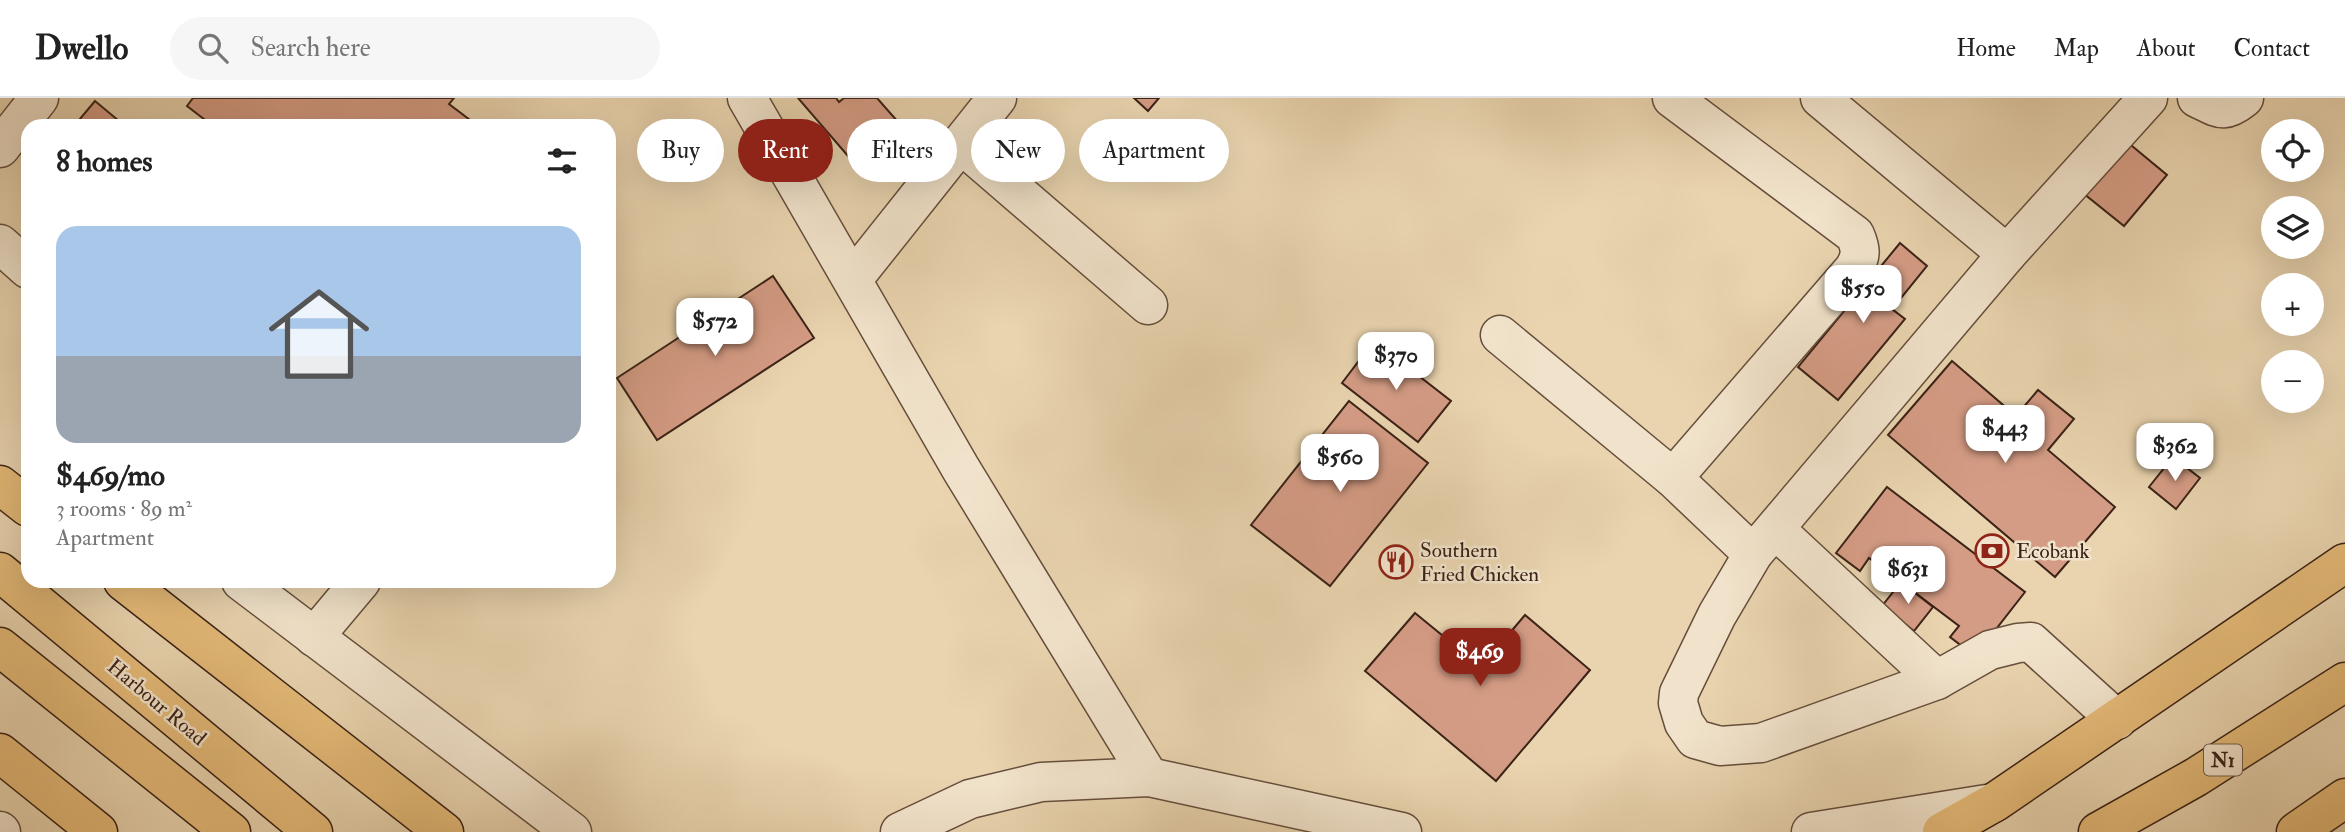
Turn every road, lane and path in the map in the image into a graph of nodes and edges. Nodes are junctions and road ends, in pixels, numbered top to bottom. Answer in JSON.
{"nodes":[{"id":1,"x":39,"y":98,"type":"edge"},
{"id":2,"x":747,"y":98,"type":"edge"},
{"id":3,"x":997,"y":98,"type":"edge"},
{"id":4,"x":1672,"y":98,"type":"edge"},
{"id":5,"x":1820,"y":98,"type":"edge"},
{"id":6,"x":2148,"y":98,"type":"edge"},
{"id":7,"x":2197,"y":98,"type":"edge"},
{"id":8,"x":2244,"y":98,"type":"edge"},
{"id":9,"x":23,"y":119,"type":"edge"},
{"id":10,"x":21,"y":121,"type":"edge"},
{"id":11,"x":961,"y":144,"type":"junction"},
{"id":12,"x":0,"y":148,"type":"edge"},
{"id":13,"x":0,"y":244,"type":"edge"},
{"id":14,"x":2007,"y":254,"type":"junction"},
{"id":15,"x":21,"y":263,"type":"edge"},
{"id":16,"x":853,"y":279,"type":"junction"},
{"id":17,"x":1148,"y":305,"type":"dead end"},
{"id":18,"x":1500,"y":335,"type":"dead end"},
{"id":19,"x":1674,"y":478,"type":"junction"},
{"id":20,"x":0,"y":485,"type":"edge"},
{"id":21,"x":21,"y":501,"type":"edge"},
{"id":22,"x":1764,"y":542,"type":"junction"},
{"id":23,"x":2345,"y":563,"type":"edge"},
{"id":24,"x":0,"y":572,"type":"edge"},
{"id":25,"x":132,"y":588,"type":"edge"},
{"id":26,"x":250,"y":588,"type":"edge"},
{"id":27,"x":355,"y":588,"type":"edge"},
{"id":28,"x":314,"y":637,"type":"junction"},
{"id":29,"x":0,"y":648,"type":"edge"},
{"id":30,"x":1937,"y":680,"type":"junction"},
{"id":31,"x":2345,"y":682,"type":"edge"},
{"id":32,"x":2117,"y":720,"type":"junction"},
{"id":33,"x":0,"y":753,"type":"edge"},
{"id":34,"x":1149,"y":777,"type":"junction"},
{"id":35,"x":2345,"y":798,"type":"edge"},
{"id":36,"x":1995,"y":802,"type":"junction"},
{"id":37,"x":98,"y":832,"type":"edge"},
{"id":38,"x":231,"y":832,"type":"edge"},
{"id":39,"x":313,"y":832,"type":"edge"},
{"id":40,"x":444,"y":832,"type":"edge"},
{"id":41,"x":572,"y":832,"type":"edge"},
{"id":42,"x":900,"y":832,"type":"edge"},
{"id":43,"x":1402,"y":832,"type":"edge"},
{"id":44,"x":1811,"y":832,"type":"edge"},
{"id":45,"x":1942,"y":832,"type":"edge"},
{"id":46,"x":2098,"y":832,"type":"edge"},
{"id":47,"x":2296,"y":832,"type":"edge"}],
"edges":[{"from":1,"to":9,"type":"street"},
{"from":2,"to":16,"type":"street"},
{"from":3,"to":11,"type":"street"},
{"from":4,"to":19,"type":"street"},
{"from":5,"to":14,"type":"street"},
{"from":6,"to":14,"type":"street"},
{"from":7,"to":8,"type":"street"},
{"from":10,"to":12,"type":"street"},
{"from":11,"to":16,"type":"street"},
{"from":11,"to":17,"type":"street"},
{"from":13,"to":15,"type":"street"},
{"from":14,"to":22,"type":"street"},
{"from":16,"to":34,"type":"street"},
{"from":18,"to":19,"type":"street"},
{"from":19,"to":22,"type":"street"},
{"from":20,"to":21,"type":"highway"},
{"from":22,"to":30,"type":"street"},
{"from":22,"to":30,"type":"street"},
{"from":23,"to":32,"type":"highway"},
{"from":24,"to":39,"type":"highway","name":"Harbour Road"},
{"from":25,"to":40,"type":"highway"},
{"from":26,"to":28,"type":"street"},
{"from":27,"to":28,"type":"street"},
{"from":28,"to":41,"type":"street"},
{"from":29,"to":38,"type":"highway"},
{"from":30,"to":32,"type":"street"},
{"from":31,"to":46,"type":"highway","number":"N1"},
{"from":32,"to":36,"type":"highway"},
{"from":33,"to":37,"type":"highway"},
{"from":34,"to":42,"type":"street"},
{"from":34,"to":43,"type":"street"},
{"from":35,"to":47,"type":"highway"},
{"from":36,"to":44,"type":"street"},
{"from":36,"to":45,"type":"highway"}]}
